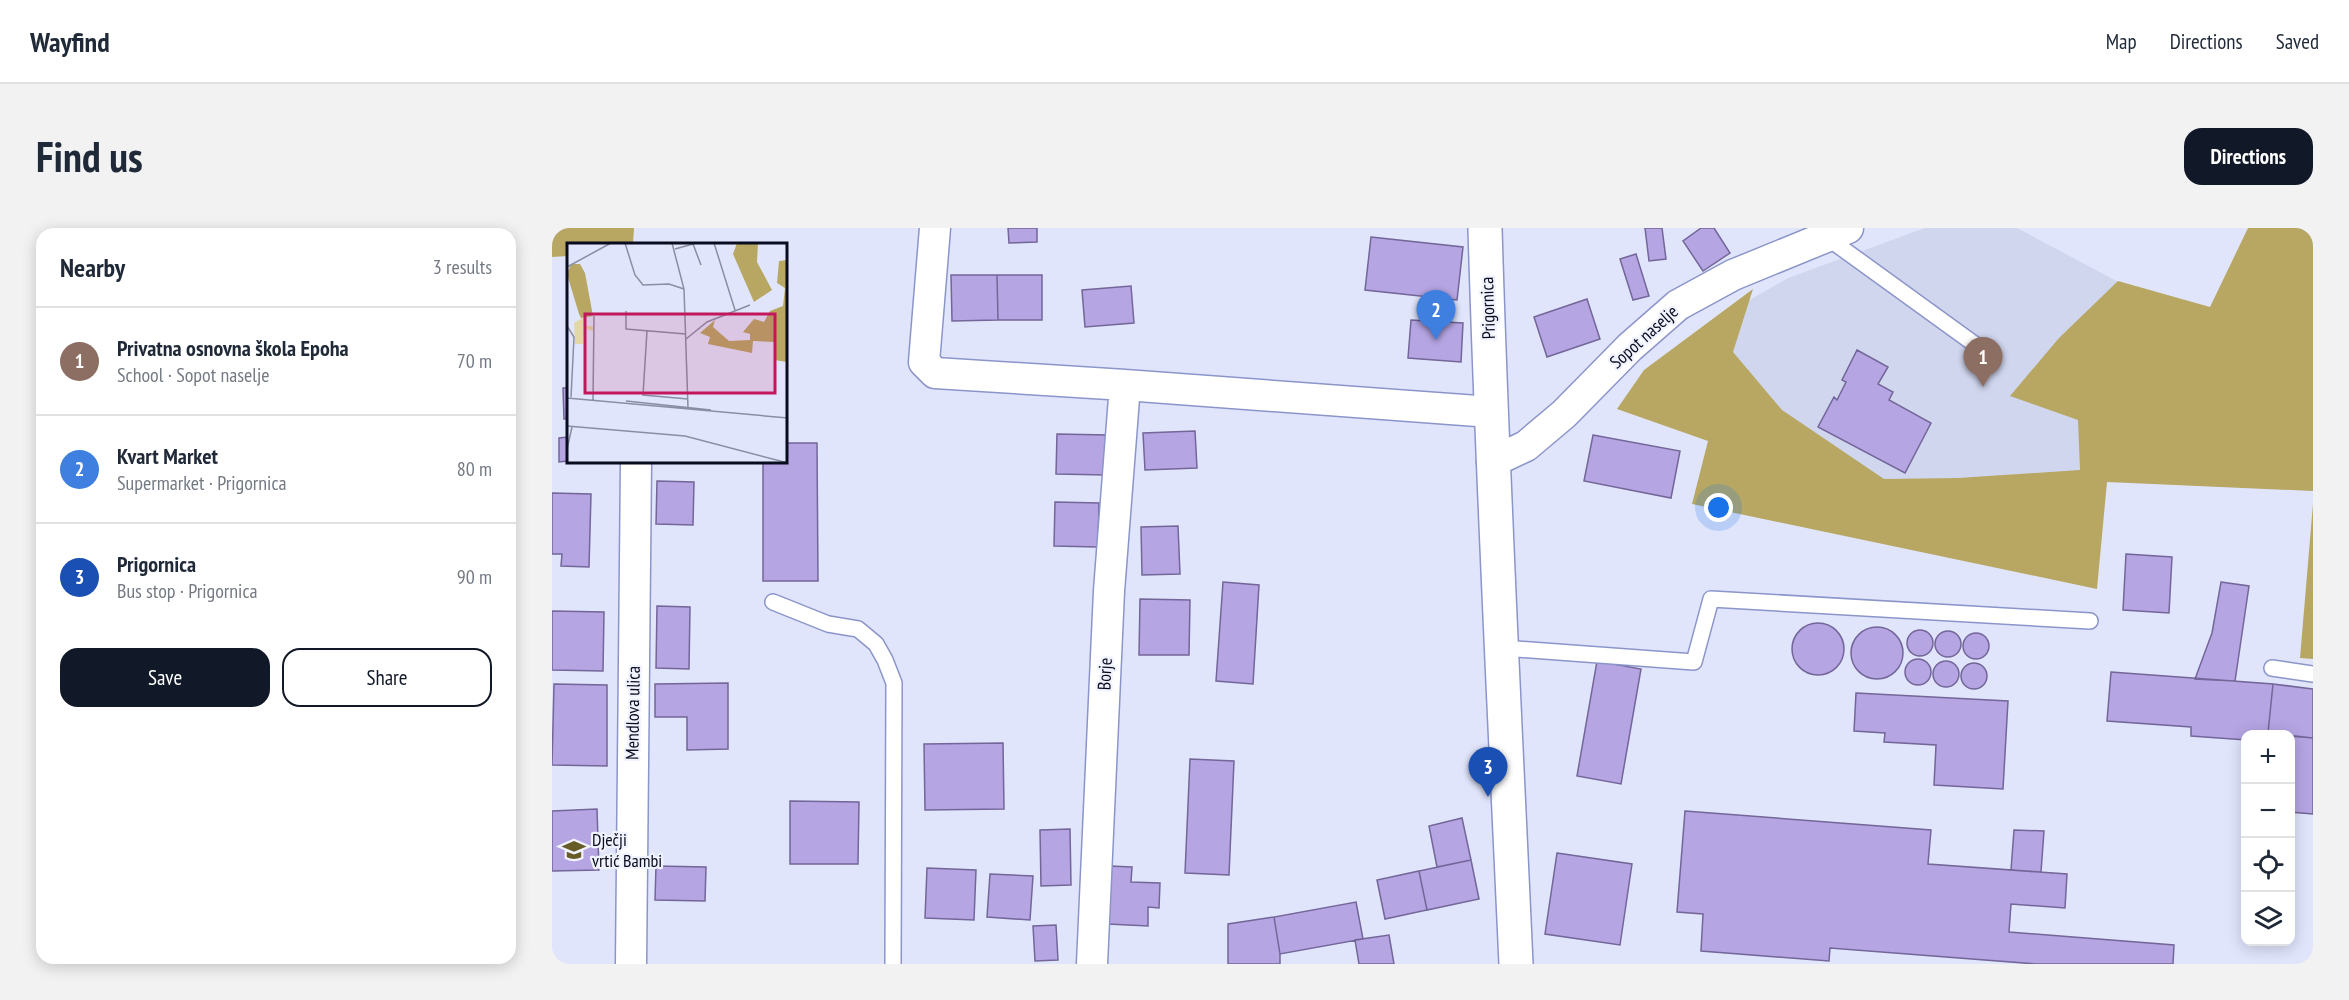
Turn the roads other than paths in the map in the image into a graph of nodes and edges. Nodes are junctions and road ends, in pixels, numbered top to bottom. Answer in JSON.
{"nodes":[{"id":1,"x":935,"y":228,"type":"edge"},
{"id":2,"x":1485,"y":228,"type":"edge"},
{"id":3,"x":1837,"y":232,"type":"edge"},
{"id":4,"x":1984,"y":351,"type":"dead end"},
{"id":5,"x":1125,"y":385,"type":"junction"},
{"id":6,"x":1491,"y":412,"type":"junction"},
{"id":7,"x":1492,"y":462,"type":"junction"},
{"id":8,"x":636,"y":464,"type":"edge"},
{"id":9,"x":773,"y":602,"type":"dead end"},
{"id":10,"x":2090,"y":621,"type":"dead end"},
{"id":11,"x":1503,"y":648,"type":"junction"},
{"id":12,"x":2272,"y":668,"type":"dead end"},
{"id":13,"x":2313,"y":674,"type":"edge"},
{"id":14,"x":631,"y":964,"type":"edge"},
{"id":15,"x":892,"y":964,"type":"edge"},
{"id":16,"x":1092,"y":964,"type":"edge"},
{"id":17,"x":1516,"y":964,"type":"edge"}],
"edges":[{"from":1,"to":5,"type":"street"},
{"from":2,"to":6,"type":"street","name":"Prigornica"},
{"from":3,"to":4,"type":"lane"},
{"from":3,"to":7,"type":"street","name":"Sopot naselje"},
{"from":5,"to":6,"type":"street"},
{"from":5,"to":16,"type":"street","name":"Borje"},
{"from":6,"to":7,"type":"street","name":"Prigornica"},
{"from":7,"to":11,"type":"street","name":"Prigornica"},
{"from":8,"to":14,"type":"street","name":"Mendlova ulica"},
{"from":9,"to":15,"type":"lane"},
{"from":10,"to":11,"type":"lane"},
{"from":11,"to":17,"type":"street","name":"Prigornica"},
{"from":12,"to":13,"type":"lane"}]}
